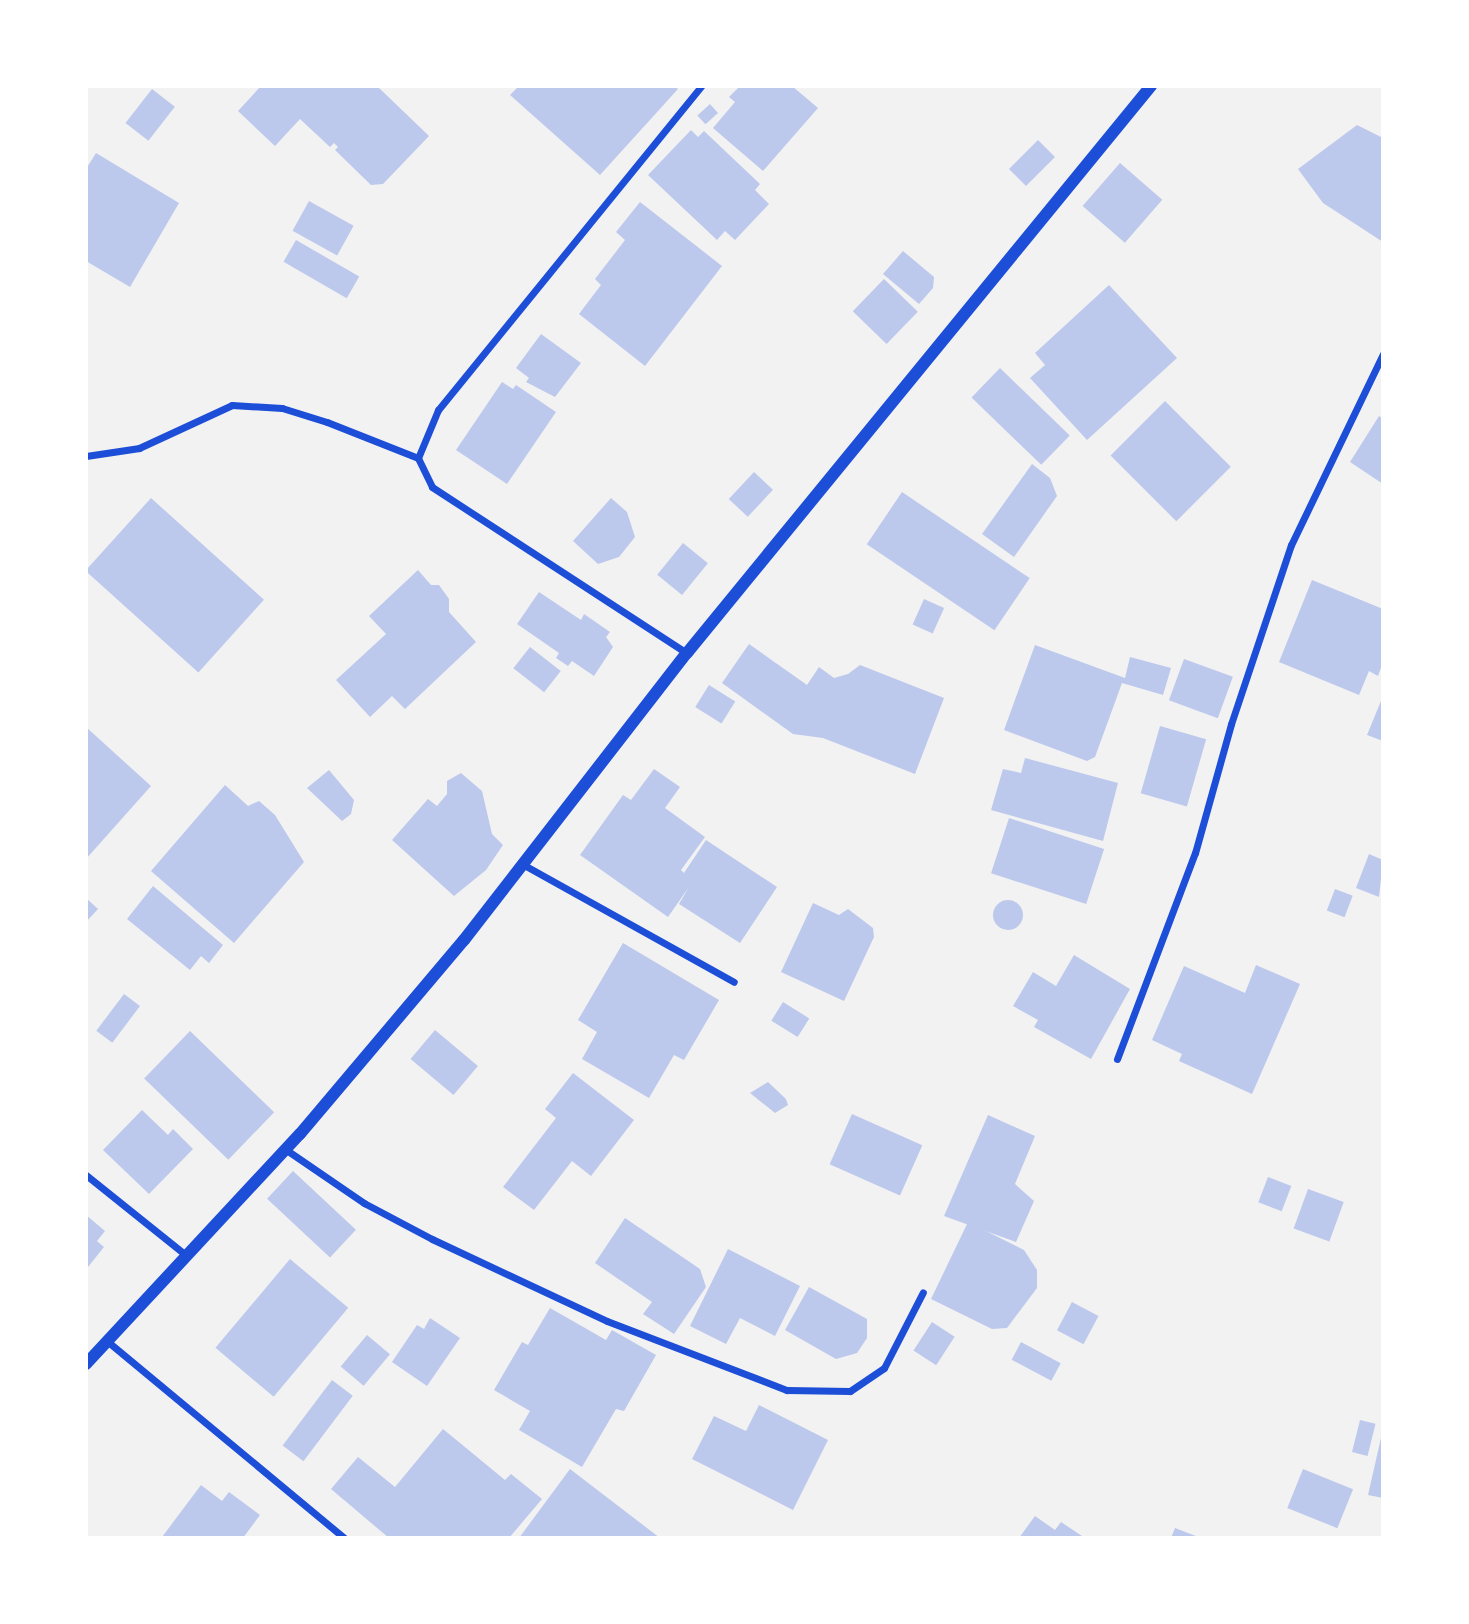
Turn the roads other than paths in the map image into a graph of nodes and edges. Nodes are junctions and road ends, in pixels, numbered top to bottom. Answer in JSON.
{"nodes":[{"id":1,"x":701,"y":86,"type":"edge"},
{"id":2,"x":1151,"y":86,"type":"edge"},
{"id":3,"x":1383,"y":354,"type":"edge"},
{"id":4,"x":86,"y":456,"type":"edge"},
{"id":5,"x":418,"y":458,"type":"junction"},
{"id":6,"x":687,"y":653,"type":"junction"},
{"id":7,"x":524,"y":865,"type":"junction"},
{"id":8,"x":734,"y":982,"type":"dead end"},
{"id":9,"x":1116,"y":1059,"type":"dead end"},
{"id":10,"x":284,"y":1149,"type":"junction"},
{"id":11,"x":86,"y":1175,"type":"edge"},
{"id":12,"x":187,"y":1256,"type":"junction"},
{"id":13,"x":923,"y":1292,"type":"dead end"},
{"id":14,"x":107,"y":1341,"type":"junction"},
{"id":15,"x":86,"y":1364,"type":"edge"},
{"id":16,"x":344,"y":1538,"type":"edge"}],
"edges":[{"from":1,"to":5,"type":"street"},
{"from":2,"to":6,"type":"street"},
{"from":3,"to":9,"type":"street"},
{"from":4,"to":5,"type":"street"},
{"from":5,"to":6,"type":"street"},
{"from":6,"to":7,"type":"street"},
{"from":7,"to":8,"type":"street"},
{"from":7,"to":10,"type":"street"},
{"from":10,"to":12,"type":"street"},
{"from":10,"to":13,"type":"street"},
{"from":11,"to":12,"type":"street"},
{"from":12,"to":14,"type":"street"},
{"from":14,"to":15,"type":"street"},
{"from":14,"to":16,"type":"street"}]}
